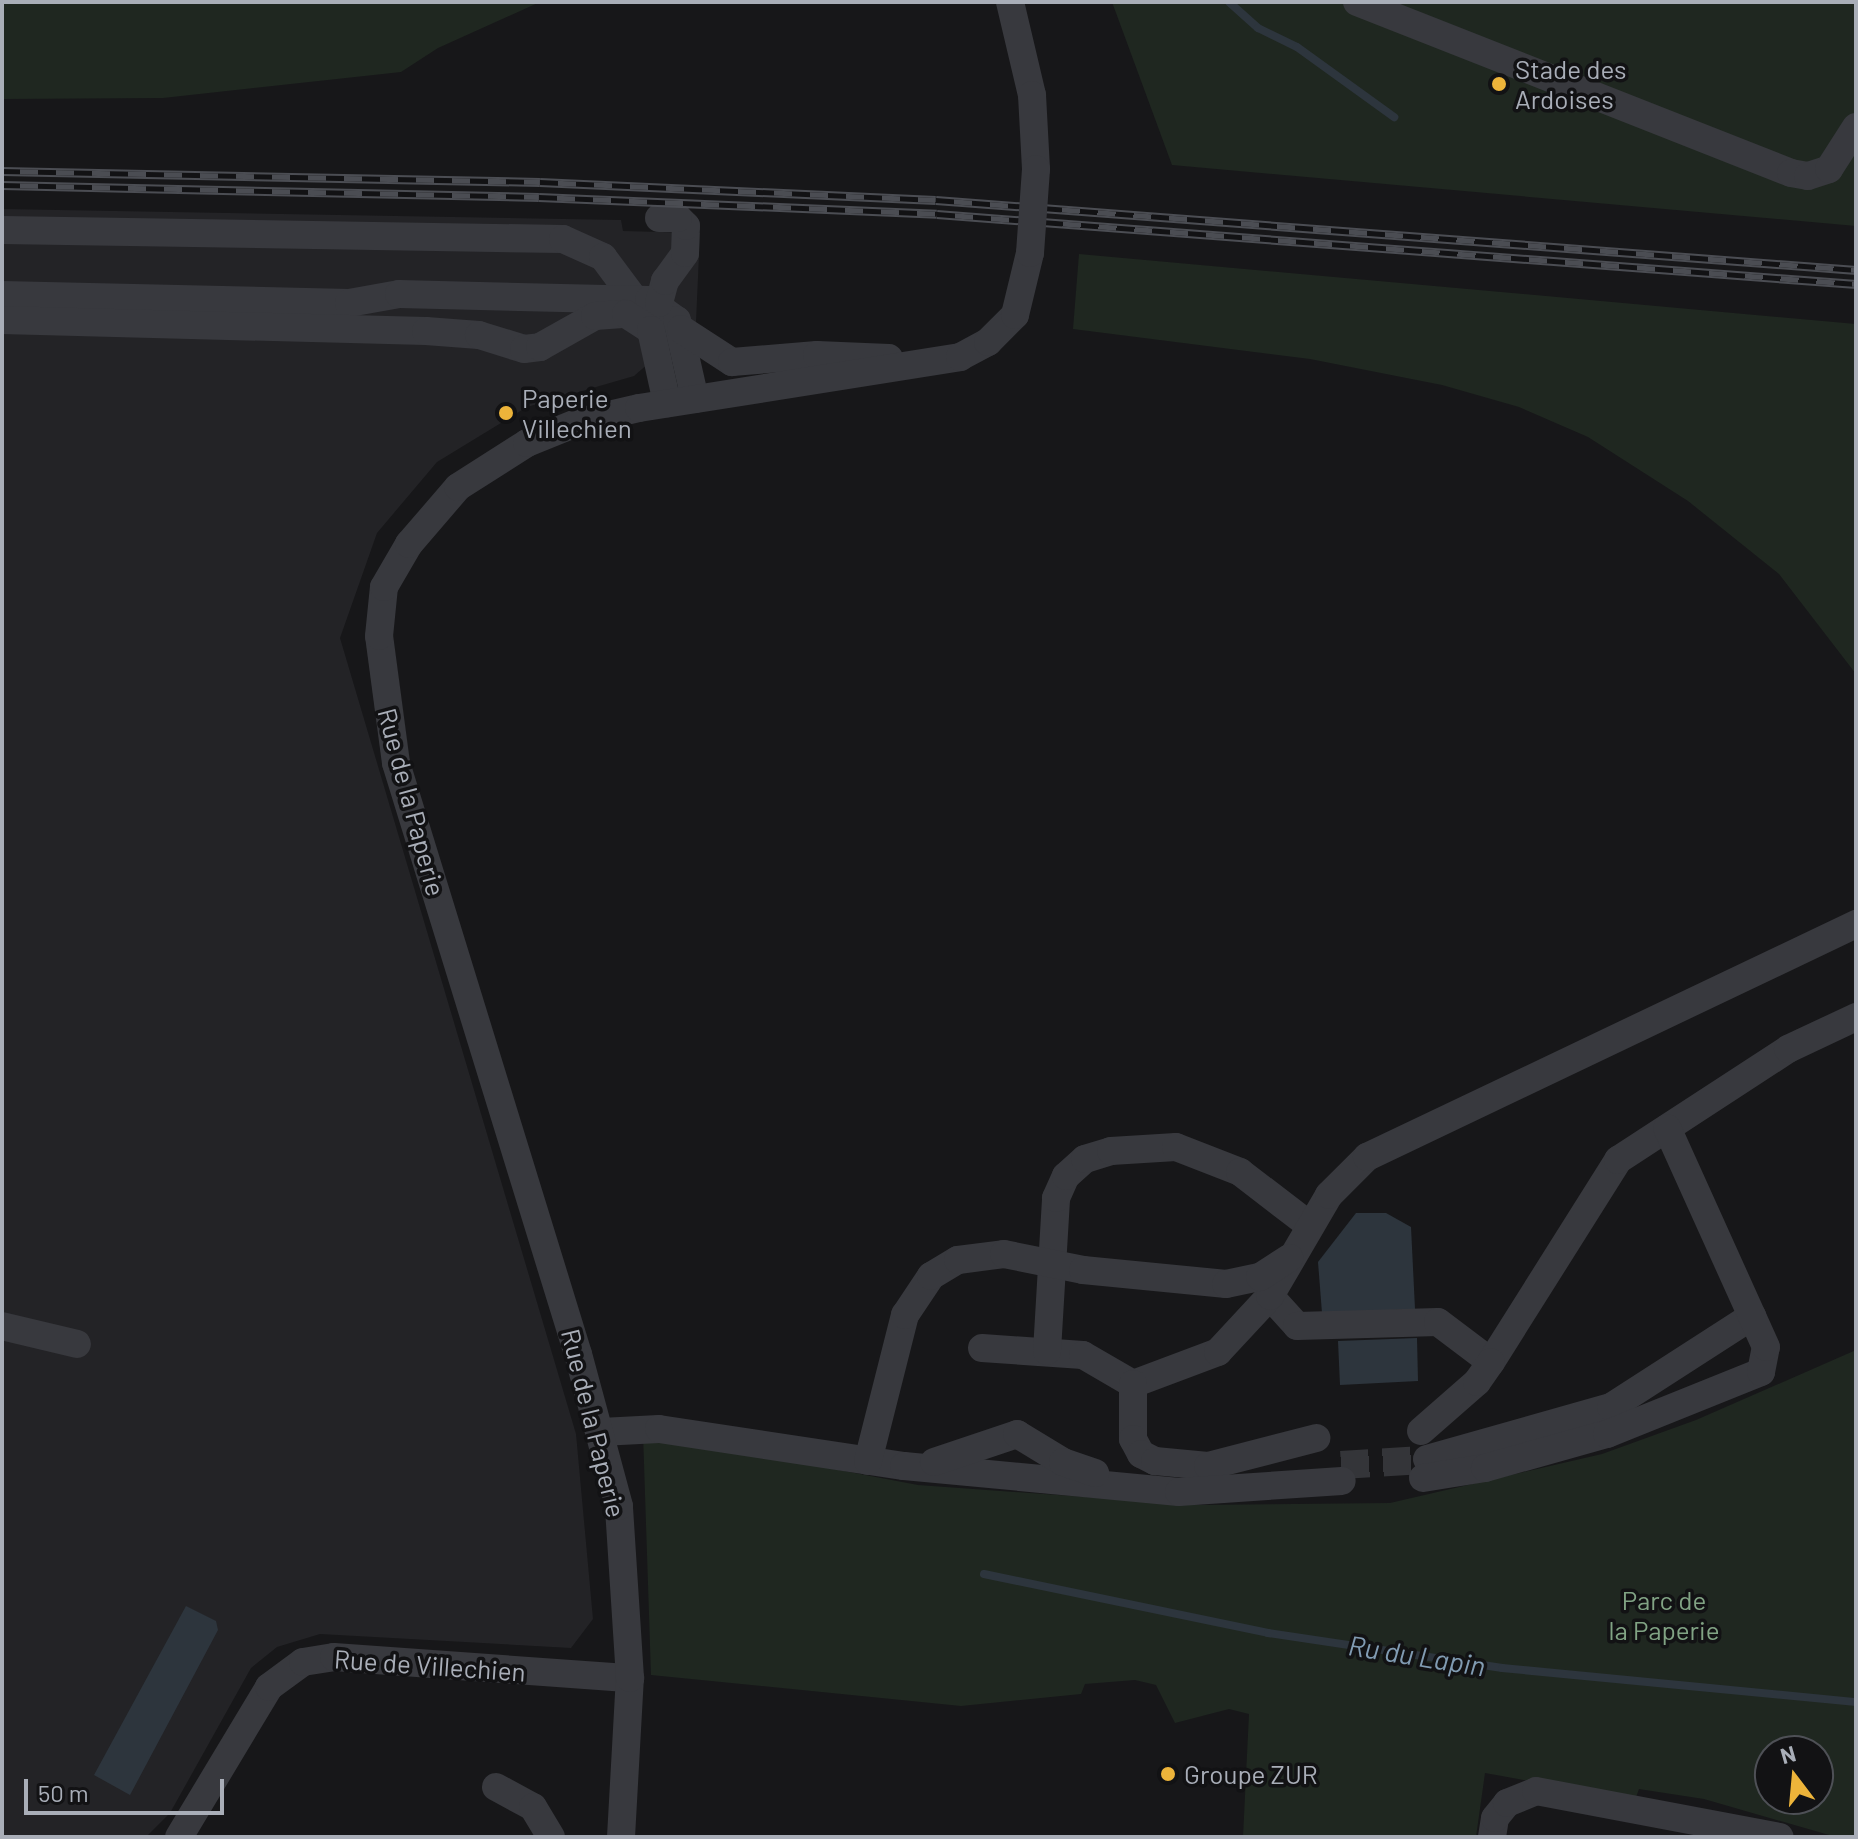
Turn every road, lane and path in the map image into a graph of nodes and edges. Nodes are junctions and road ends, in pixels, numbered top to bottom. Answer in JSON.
{"nodes":[{"id":1,"x":1010,"y":2,"type":"edge"},
{"id":2,"x":1357,"y":2,"type":"edge"},
{"id":3,"x":1856,"y":127,"type":"edge"},
{"id":4,"x":659,"y":218,"type":"dead end"},
{"id":5,"x":2,"y":230,"type":"edge"},
{"id":6,"x":2,"y":295,"type":"edge"},
{"id":7,"x":647,"y":302,"type":"junction"},
{"id":8,"x":2,"y":320,"type":"edge"},
{"id":9,"x":681,"y":329,"type":"junction"},
{"id":10,"x":946,"y":362,"type":"junction"},
{"id":11,"x":681,"y":401,"type":"junction"},
{"id":12,"x":1856,"y":924,"type":"edge"},
{"id":13,"x":1856,"y":1017,"type":"edge"},
{"id":14,"x":1667,"y":1128,"type":"junction"},
{"id":15,"x":1309,"y":1225,"type":"junction"},
{"id":16,"x":1289,"y":1258,"type":"junction"},
{"id":17,"x":1052,"y":1263,"type":"junction"},
{"id":18,"x":1270,"y":1296,"type":"junction"},
{"id":19,"x":1752,"y":1316,"type":"junction"},
{"id":20,"x":2,"y":1326,"type":"edge"},
{"id":21,"x":77,"y":1344,"type":"dead end"},
{"id":22,"x":982,"y":1348,"type":"dead end"},
{"id":23,"x":1047,"y":1351,"type":"junction"},
{"id":24,"x":1491,"y":1362,"type":"junction"},
{"id":25,"x":1133,"y":1384,"type":"junction"},
{"id":26,"x":1421,"y":1431,"type":"tunnel mouth"},
{"id":27,"x":601,"y":1432,"type":"junction"},
{"id":28,"x":1316,"y":1438,"type":"dead end"},
{"id":29,"x":1039,"y":1444,"type":"junction"},
{"id":30,"x":868,"y":1461,"type":"junction"},
{"id":31,"x":909,"y":1466,"type":"junction"},
{"id":32,"x":1029,"y":1475,"type":"junction"},
{"id":33,"x":630,"y":1678,"type":"junction"},
{"id":34,"x":496,"y":1787,"type":"dead end"},
{"id":35,"x":179,"y":1837,"type":"edge"},
{"id":36,"x":551,"y":1837,"type":"edge"},
{"id":37,"x":621,"y":1837,"type":"edge"},
{"id":38,"x":1492,"y":1837,"type":"edge"},
{"id":39,"x":1780,"y":1837,"type":"edge"}],
"edges":[{"from":1,"to":10,"type":"street","name":"Rue de la Paperie","bridge":true},
{"from":2,"to":3,"type":"street"},
{"from":4,"to":7,"type":"street"},
{"from":5,"to":7,"type":"street"},
{"from":6,"to":7,"type":"street"},
{"from":7,"to":9,"type":"street"},
{"from":8,"to":11,"type":"street"},
{"from":9,"to":10,"type":"street"},
{"from":9,"to":11,"type":"street"},
{"from":10,"to":11,"type":"street","name":"Rue de la Paperie"},
{"from":11,"to":27,"type":"street","name":"Rue de la Paperie"},
{"from":12,"to":15,"type":"street"},
{"from":13,"to":14,"type":"street"},
{"from":14,"to":19,"type":"street"},
{"from":14,"to":24,"type":"street"},
{"from":15,"to":16,"type":"street"},
{"from":15,"to":17,"type":"street"},
{"from":16,"to":17,"type":"street"},
{"from":16,"to":18,"type":"street"},
{"from":17,"to":23,"type":"street"},
{"from":17,"to":30,"type":"street"},
{"from":18,"to":24,"type":"street"},
{"from":18,"to":25,"type":"street"},
{"from":19,"to":19,"type":"street"},
{"from":20,"to":21,"type":"street"},
{"from":22,"to":23,"type":"street"},
{"from":23,"to":25,"type":"street"},
{"from":24,"to":26,"type":"street"},
{"from":25,"to":28,"type":"street"},
{"from":27,"to":30,"type":"street"},
{"from":27,"to":33,"type":"street","name":"Rue de la Paperie"},
{"from":29,"to":31,"type":"street"},
{"from":29,"to":32,"type":"street"},
{"from":29,"to":32,"type":"street"},
{"from":30,"to":31,"type":"street"},
{"from":31,"to":32,"type":"street"},
{"from":33,"to":35,"type":"street","name":"Rue de Villechien"},
{"from":33,"to":37,"type":"street","name":"Rue de la Paperie"},
{"from":34,"to":36,"type":"street"},
{"from":38,"to":39,"type":"street"}]}
